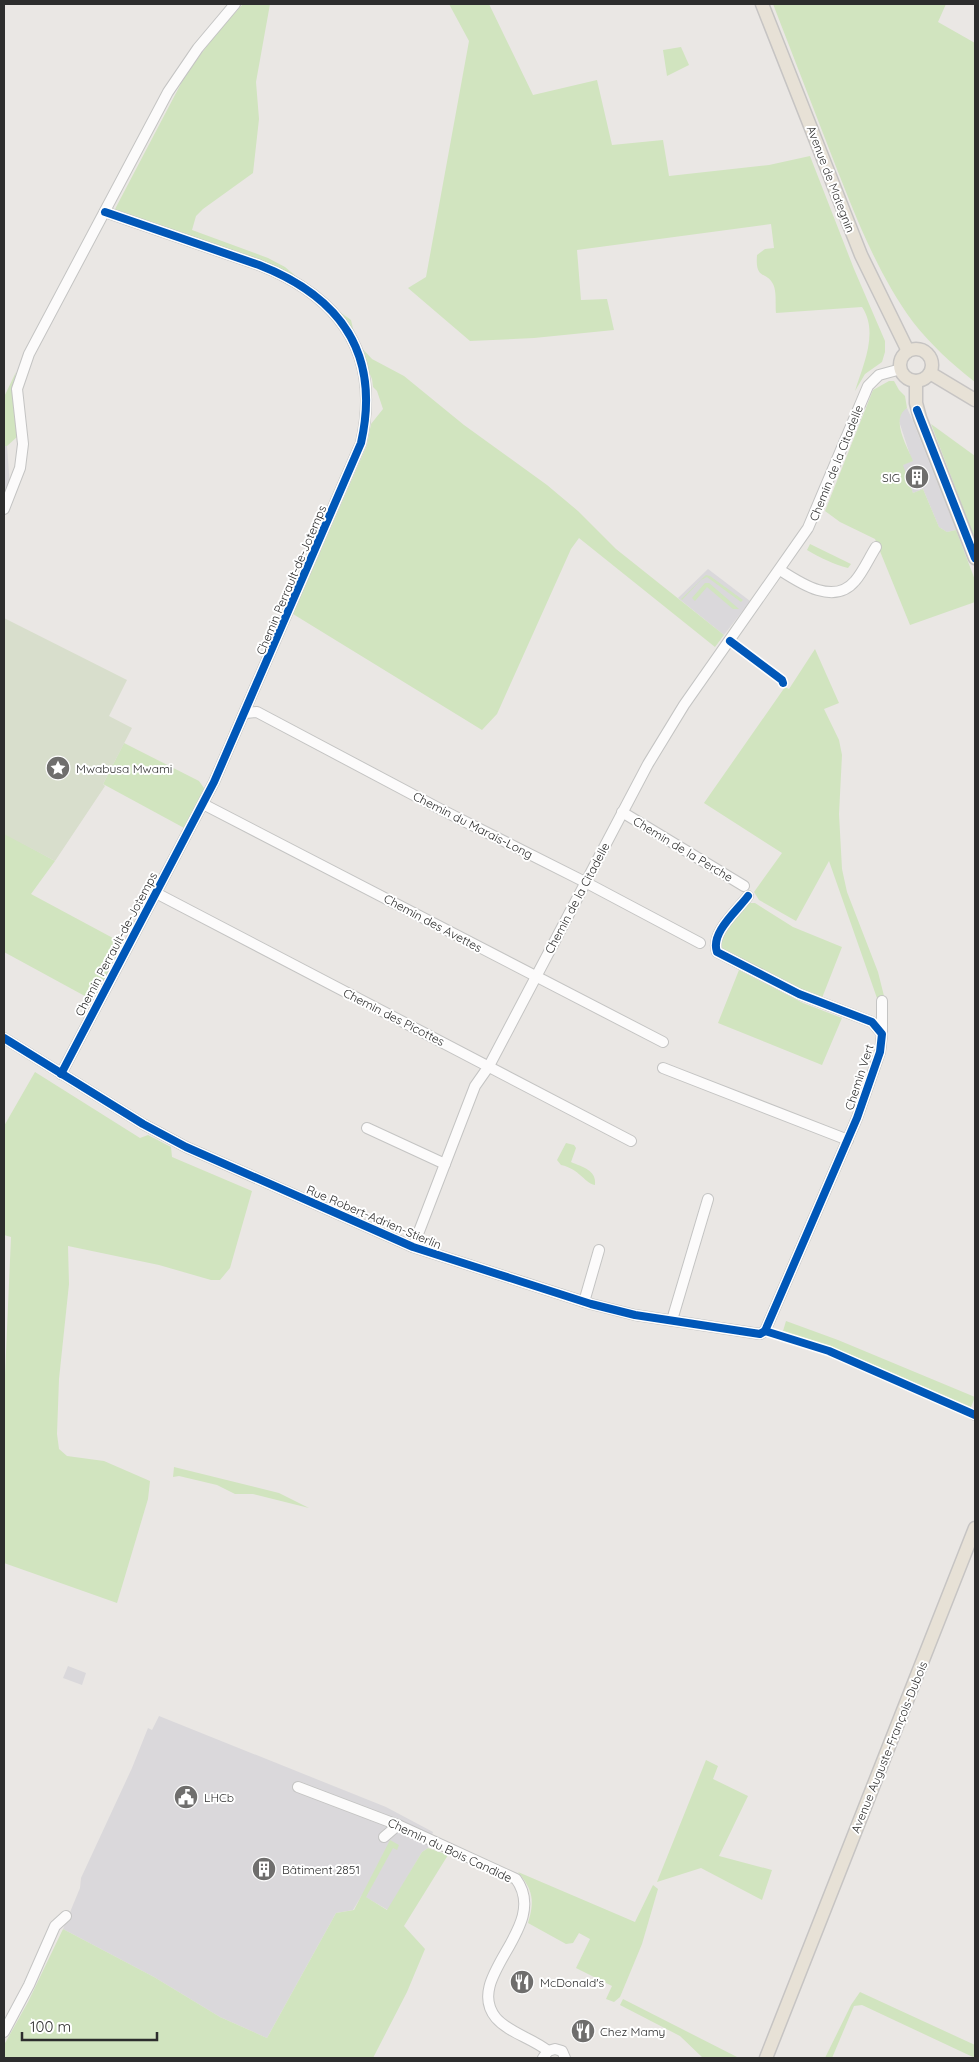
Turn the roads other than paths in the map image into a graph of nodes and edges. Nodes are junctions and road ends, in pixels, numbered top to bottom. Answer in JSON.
{"nodes":[{"id":1,"x":235,"y":4,"type":"edge"},
{"id":2,"x":762,"y":4,"type":"edge"},
{"id":3,"x":105,"y":212,"type":"junction"},
{"id":4,"x":908,"y":351,"type":"junction"},
{"id":5,"x":901,"y":369,"type":"junction"},
{"id":6,"x":930,"y":373,"type":"junction"},
{"id":7,"x":916,"y":381,"type":"junction"},
{"id":8,"x":975,"y":400,"type":"edge"},
{"id":9,"x":4,"y":509,"type":"edge"},
{"id":10,"x":876,"y":547,"type":"dead end"},
{"id":11,"x":975,"y":558,"type":"edge"},
{"id":12,"x":780,"y":570,"type":"junction"},
{"id":13,"x":246,"y":714,"type":"junction"},
{"id":14,"x":203,"y":804,"type":"junction"},
{"id":15,"x":622,"y":812,"type":"junction"},
{"id":16,"x":585,"y":882,"type":"junction"},
{"id":17,"x":746,"y":891,"type":"joint"},
{"id":18,"x":156,"y":893,"type":"junction"},
{"id":19,"x":700,"y":943,"type":"dead end"},
{"id":20,"x":536,"y":976,"type":"junction"},
{"id":21,"x":882,"y":1001,"type":"dead end"},
{"id":22,"x":882,"y":1032,"type":"junction"},
{"id":23,"x":4,"y":1038,"type":"edge"},
{"id":24,"x":663,"y":1042,"type":"dead end"},
{"id":25,"x":489,"y":1066,"type":"junction"},
{"id":26,"x":663,"y":1068,"type":"dead end"},
{"id":27,"x":62,"y":1074,"type":"junction"},
{"id":28,"x":367,"y":1128,"type":"dead end"},
{"id":29,"x":848,"y":1140,"type":"junction"},
{"id":30,"x":631,"y":1141,"type":"dead end"},
{"id":31,"x":445,"y":1164,"type":"junction"},
{"id":32,"x":708,"y":1199,"type":"dead end"},
{"id":33,"x":414,"y":1247,"type":"junction"},
{"id":34,"x":599,"y":1250,"type":"dead end"},
{"id":35,"x":584,"y":1302,"type":"junction"},
{"id":36,"x":672,"y":1320,"type":"junction"},
{"id":37,"x":765,"y":1331,"type":"joint"},
{"id":38,"x":975,"y":1528,"type":"edge"},
{"id":39,"x":298,"y":1787,"type":"dead end"},
{"id":40,"x":398,"y":1825,"type":"junction"},
{"id":41,"x":384,"y":1836,"type":"dead end"},
{"id":42,"x":66,"y":1916,"type":"dead end"},
{"id":43,"x":4,"y":2032,"type":"edge"},
{"id":44,"x":546,"y":2054,"type":"edge"},
{"id":45,"x":565,"y":2058,"type":"edge"},
{"id":46,"x":766,"y":2058,"type":"edge"}],
"edges":[{"from":1,"to":3,"type":"street"},
{"from":2,"to":4,"type":"main road","name":"Avenue de Mategnin"},
{"from":3,"to":9,"type":"street"},
{"from":3,"to":13,"type":"street","name":"Chemin Perrault-de-Jotemps"},
{"from":4,"to":5,"type":"main road"},
{"from":4,"to":6,"type":"main road"},
{"from":5,"to":7,"type":"main road"},
{"from":5,"to":12,"type":"street","name":"Chemin de la Citadelle"},
{"from":6,"to":7,"type":"main road"},
{"from":6,"to":8,"type":"main road"},
{"from":7,"to":11,"type":"main road"},
{"from":10,"to":12,"type":"street"},
{"from":12,"to":15,"type":"street","name":"Chemin de la Citadelle"},
{"from":13,"to":14,"type":"street","name":"Chemin Perrault-de-Jotemps"},
{"from":13,"to":16,"type":"street","name":"Chemin du Marais-Long"},
{"from":14,"to":18,"type":"street","name":"Chemin Perrault-de-Jotemps"},
{"from":14,"to":20,"type":"street","name":"Chemin des Avettes"},
{"from":15,"to":16,"type":"street","name":"Chemin de la Citadelle"},
{"from":15,"to":17,"type":"street","name":"Chemin de la Perche"},
{"from":16,"to":19,"type":"street","name":"Chemin du Marais-Long"},
{"from":16,"to":20,"type":"street","name":"Chemin de la Citadelle"},
{"from":17,"to":22,"type":"street","name":"Chemin Vert"},
{"from":18,"to":25,"type":"street","name":"Chemin des Picottes"},
{"from":18,"to":27,"type":"street","name":"Chemin Perrault-de-Jotemps"},
{"from":20,"to":24,"type":"street","name":"Chemin des Avettes"},
{"from":20,"to":25,"type":"street","name":"Chemin de la Citadelle"},
{"from":21,"to":22,"type":"street","name":"Chemin Vert"},
{"from":22,"to":29,"type":"street","name":"Chemin Vert"},
{"from":23,"to":27,"type":"street","name":"Rue Robert-Adrien-Stierlin"},
{"from":25,"to":30,"type":"street","name":"Chemin des Picottes"},
{"from":25,"to":31,"type":"street","name":"Chemin de la Citadelle"},
{"from":26,"to":29,"type":"street"},
{"from":27,"to":33,"type":"street","name":"Rue Robert-Adrien-Stierlin"},
{"from":28,"to":31,"type":"street"},
{"from":29,"to":37,"type":"street","name":"Chemin Vert"},
{"from":31,"to":33,"type":"street","name":"Chemin de la Citadelle"},
{"from":32,"to":36,"type":"street"},
{"from":33,"to":35,"type":"street","name":"Rue Robert-Adrien-Stierlin"},
{"from":34,"to":35,"type":"street"},
{"from":35,"to":36,"type":"street","name":"Rue Robert-Adrien-Stierlin"},
{"from":36,"to":37,"type":"street","name":"Rue Robert-Adrien-Stierlin"},
{"from":38,"to":46,"type":"main road","name":"Avenue Auguste-François-Dubois"},
{"from":39,"to":40,"type":"street","name":"Chemin du Bois Candide"},
{"from":40,"to":41,"type":"street"},
{"from":40,"to":44,"type":"street","name":"Chemin du Bois Candide"},
{"from":42,"to":43,"type":"street"},
{"from":44,"to":45,"type":"street","name":"Chemin du Bois Candide"}]}
